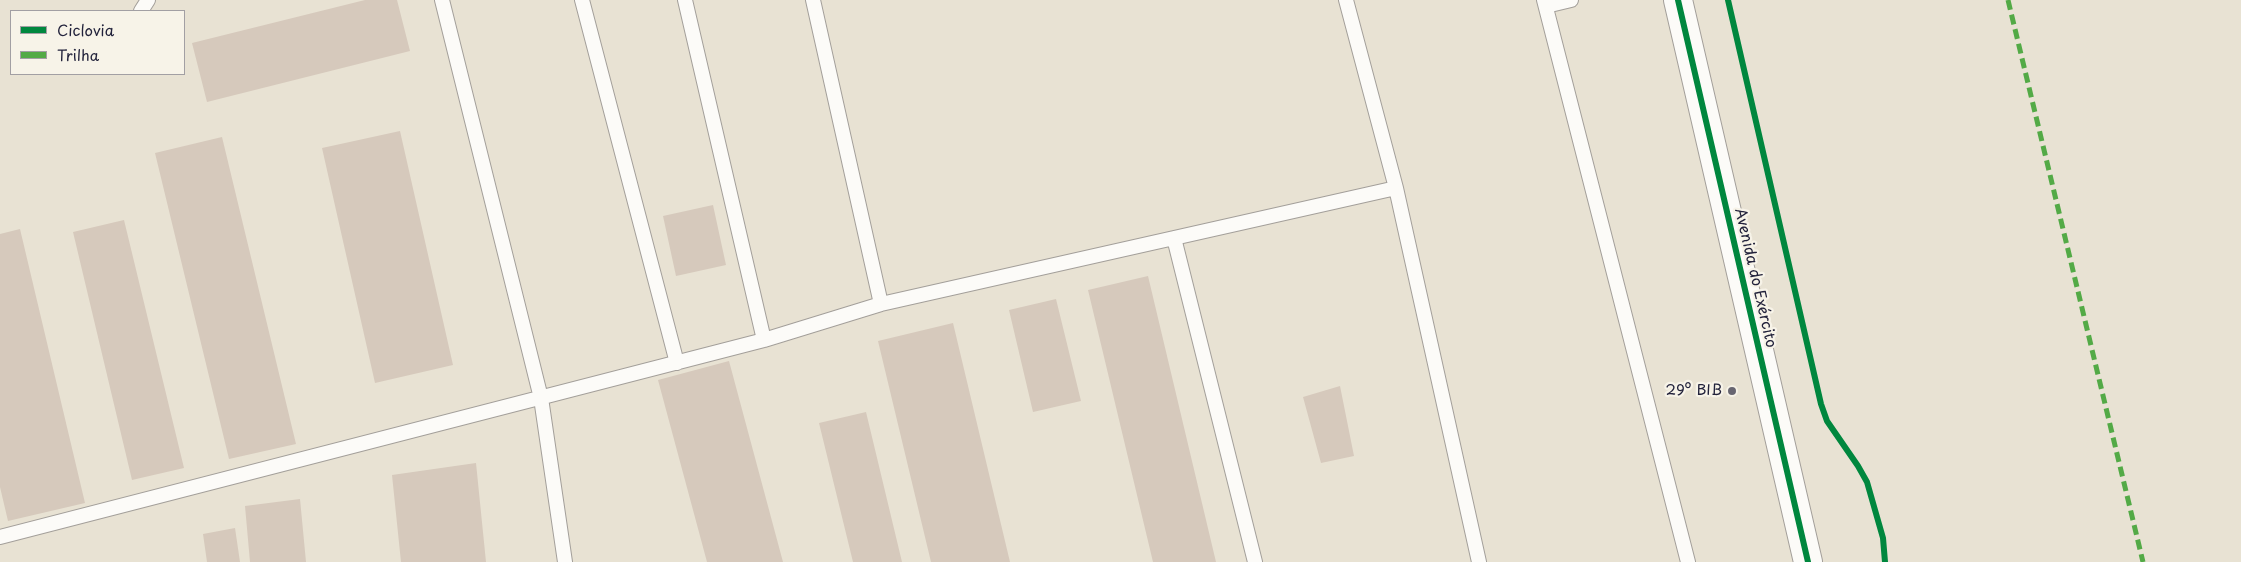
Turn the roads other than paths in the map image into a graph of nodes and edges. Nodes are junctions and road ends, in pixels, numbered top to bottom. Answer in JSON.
{"nodes":[{"id":1,"x":442,"y":0,"type":"edge"},
{"id":2,"x":582,"y":0,"type":"edge"},
{"id":3,"x":685,"y":0,"type":"edge"},
{"id":4,"x":813,"y":0,"type":"edge"},
{"id":5,"x":1346,"y":0,"type":"edge"},
{"id":6,"x":1571,"y":0,"type":"edge"},
{"id":7,"x":1678,"y":0,"type":"edge"},
{"id":8,"x":1545,"y":3,"type":"edge"},
{"id":9,"x":1396,"y":188,"type":"junction"},
{"id":10,"x":1174,"y":238,"type":"junction"},
{"id":11,"x":881,"y":304,"type":"junction"},
{"id":12,"x":764,"y":340,"type":"junction"},
{"id":13,"x":677,"y":363,"type":"junction"},
{"id":14,"x":541,"y":398,"type":"junction"},
{"id":15,"x":0,"y":537,"type":"edge"},
{"id":16,"x":564,"y":562,"type":"edge"},
{"id":17,"x":1255,"y":562,"type":"edge"},
{"id":18,"x":1479,"y":562,"type":"edge"},
{"id":19,"x":1688,"y":562,"type":"edge"},
{"id":20,"x":1808,"y":562,"type":"edge"}],
"edges":[{"from":1,"to":14,"type":"lane"},
{"from":2,"to":13,"type":"lane"},
{"from":3,"to":12,"type":"lane"},
{"from":4,"to":11,"type":"lane"},
{"from":5,"to":9,"type":"lane"},
{"from":6,"to":8,"type":"lane"},
{"from":7,"to":20,"type":"street","name":"Avenida do Exército"},
{"from":8,"to":19,"type":"lane"},
{"from":9,"to":10,"type":"lane"},
{"from":9,"to":18,"type":"lane"},
{"from":10,"to":11,"type":"lane"},
{"from":10,"to":17,"type":"lane"},
{"from":11,"to":12,"type":"lane"},
{"from":12,"to":13,"type":"lane"},
{"from":13,"to":14,"type":"lane"},
{"from":14,"to":15,"type":"lane"},
{"from":14,"to":16,"type":"lane"}]}
